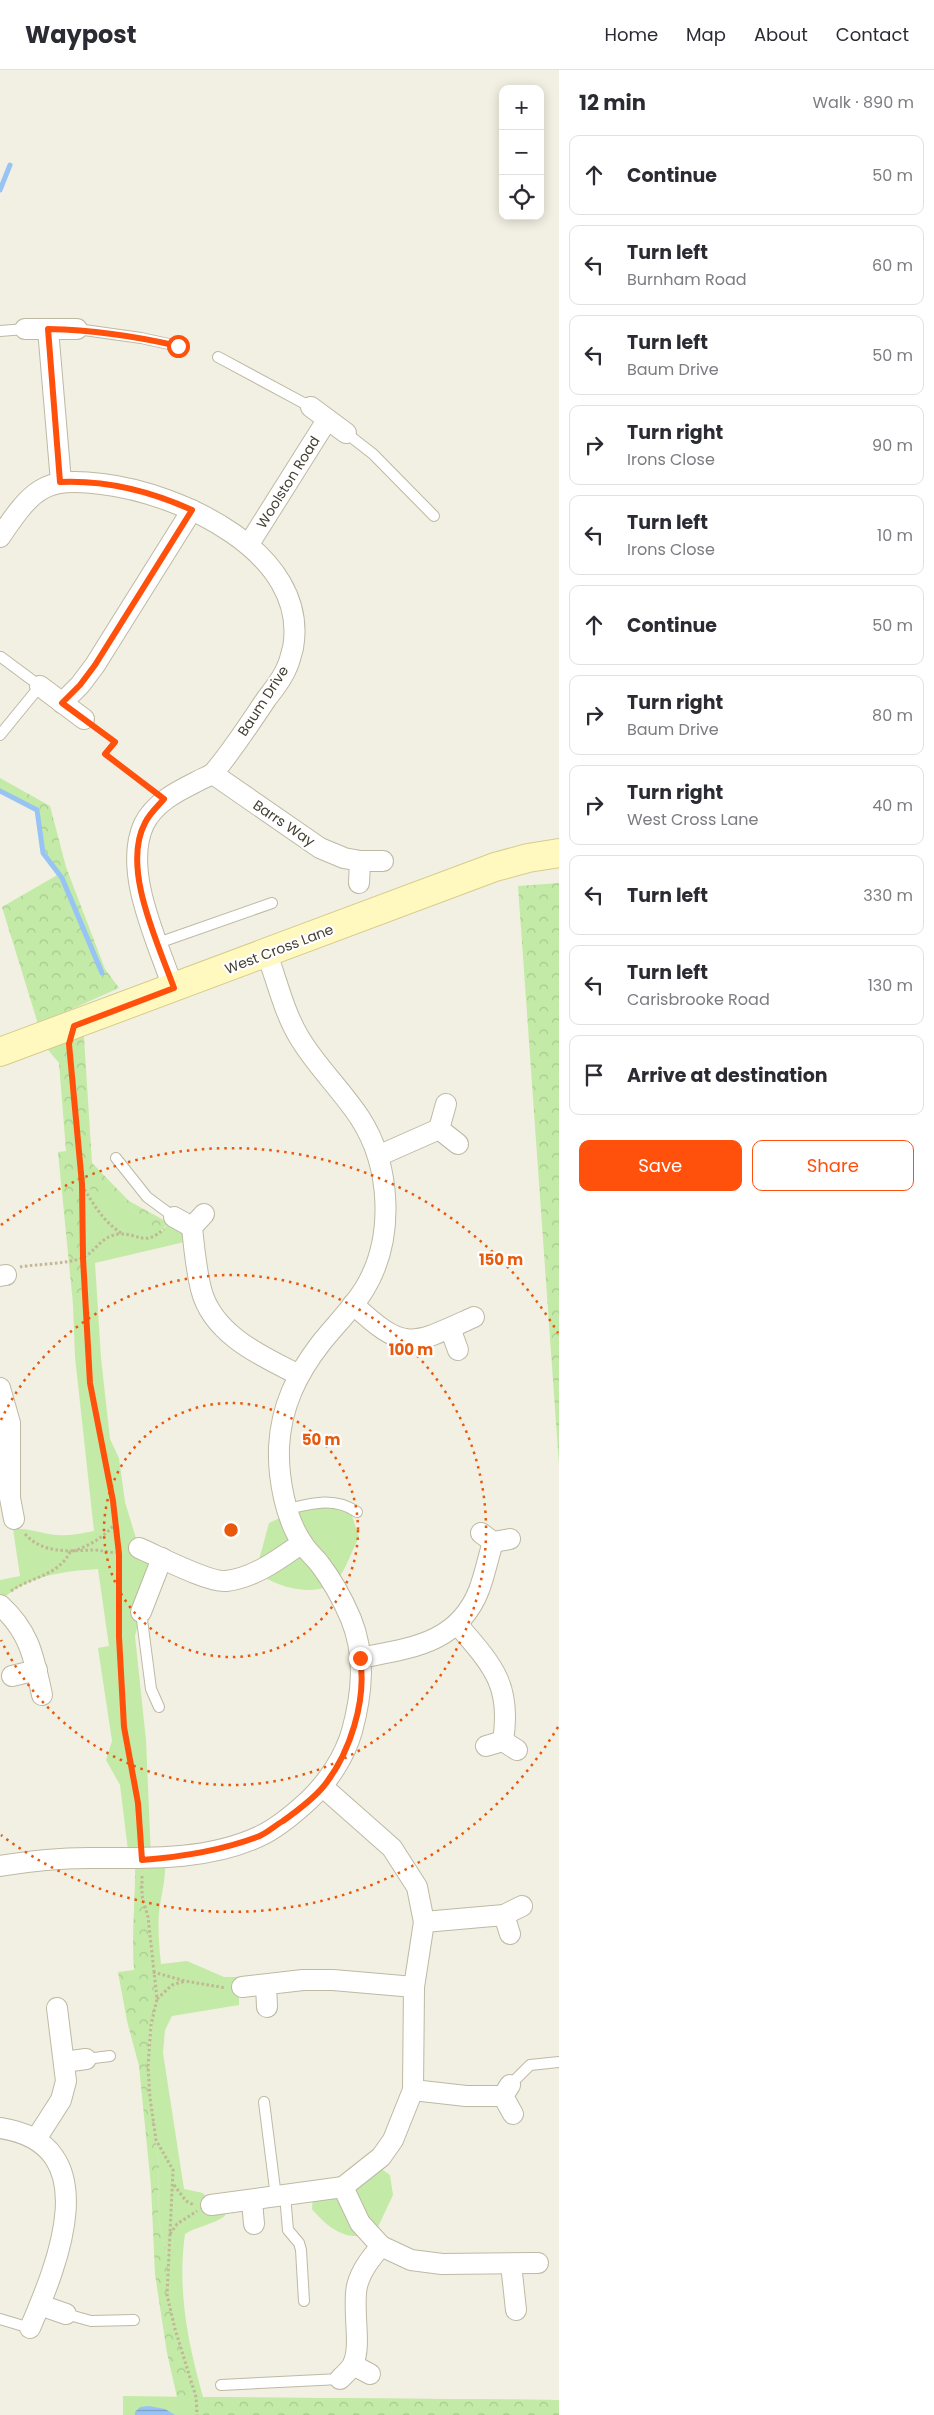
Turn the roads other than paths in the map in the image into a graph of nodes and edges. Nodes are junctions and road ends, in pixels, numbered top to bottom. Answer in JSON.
{"nodes":[{"id":1,"x":25,"y":329,"type":"joint"},
{"id":2,"x":48,"y":329,"type":"junction"},
{"id":3,"x":77,"y":330,"type":"joint"},
{"id":4,"x":0,"y":332,"type":"edge"},
{"id":5,"x":178,"y":346,"type":"dead end"},
{"id":6,"x":218,"y":357,"type":"dead end"},
{"id":7,"x":311,"y":407,"type":"joint"},
{"id":8,"x":327,"y":420,"type":"junction"},
{"id":9,"x":346,"y":433,"type":"joint"},
{"id":10,"x":60,"y":482,"type":"junction"},
{"id":11,"x":192,"y":510,"type":"junction"},
{"id":12,"x":434,"y":516,"type":"dead end"},
{"id":13,"x":0,"y":537,"type":"edge"},
{"id":14,"x":249,"y":544,"type":"junction"},
{"id":15,"x":0,"y":657,"type":"edge"},
{"id":16,"x":40,"y":686,"type":"junction"},
{"id":17,"x":62,"y":703,"type":"junction"},
{"id":18,"x":84,"y":719,"type":"road end"},
{"id":19,"x":0,"y":735,"type":"edge"},
{"id":20,"x":213,"y":774,"type":"junction"},
{"id":21,"x":559,"y":853,"type":"edge"},
{"id":22,"x":360,"y":861,"type":"junction"},
{"id":23,"x":383,"y":861,"type":"dead end"},
{"id":24,"x":359,"y":883,"type":"dead end"},
{"id":25,"x":272,"y":903,"type":"dead end"},
{"id":26,"x":158,"y":943,"type":"junction"},
{"id":27,"x":267,"y":954,"type":"junction"},
{"id":28,"x":174,"y":988,"type":"junction"},
{"id":29,"x":0,"y":1052,"type":"edge"},
{"id":30,"x":446,"y":1104,"type":"dead end"},
{"id":31,"x":439,"y":1129,"type":"junction"},
{"id":32,"x":458,"y":1144,"type":"dead end"},
{"id":33,"x":378,"y":1156,"type":"junction"},
{"id":34,"x":116,"y":1158,"type":"dead end"},
{"id":35,"x":174,"y":1217,"type":"joint"},
{"id":36,"x":353,"y":1304,"type":"junction"},
{"id":37,"x":474,"y":1317,"type":"dead end"},
{"id":38,"x":450,"y":1328,"type":"junction"},
{"id":39,"x":458,"y":1350,"type":"dead end"},
{"id":40,"x":299,"y":1375,"type":"junction"},
{"id":41,"x":0,"y":1388,"type":"edge"},
{"id":42,"x":5,"y":1498,"type":"edge"},
{"id":43,"x":288,"y":1509,"type":"junction"},
{"id":44,"x":357,"y":1512,"type":"dead end"},
{"id":45,"x":14,"y":1519,"type":"road end"},
{"id":46,"x":495,"y":1538,"type":"dead end"},
{"id":47,"x":302,"y":1543,"type":"junction"},
{"id":48,"x":139,"y":1548,"type":"dead end"},
{"id":49,"x":162,"y":1558,"type":"junction"},
{"id":50,"x":3,"y":1600,"type":"edge"},
{"id":51,"x":141,"y":1612,"type":"joint"},
{"id":52,"x":458,"y":1624,"type":"junction"},
{"id":53,"x":360,"y":1658,"type":"junction"},
{"id":54,"x":37,"y":1670,"type":"junction"},
{"id":55,"x":12,"y":1676,"type":"dead end"},
{"id":56,"x":42,"y":1696,"type":"dead end"},
{"id":57,"x":159,"y":1707,"type":"dead end"},
{"id":58,"x":502,"y":1746,"type":"dead end"},
{"id":59,"x":323,"y":1787,"type":"junction"},
{"id":60,"x":0,"y":1866,"type":"edge"},
{"id":61,"x":522,"y":1906,"type":"dead end"},
{"id":62,"x":504,"y":1915,"type":"junction"},
{"id":63,"x":424,"y":1922,"type":"junction"},
{"id":64,"x":510,"y":1934,"type":"dead end"},
{"id":65,"x":266,"y":1985,"type":"junction"},
{"id":66,"x":242,"y":1987,"type":"road end"},
{"id":67,"x":414,"y":1987,"type":"junction"},
{"id":68,"x":268,"y":2007,"type":"dead end"},
{"id":69,"x":57,"y":2008,"type":"dead end"},
{"id":70,"x":110,"y":2056,"type":"dead end"},
{"id":71,"x":86,"y":2060,"type":"joint"},
{"id":72,"x":64,"y":2062,"type":"junction"},
{"id":73,"x":559,"y":2062,"type":"edge"},
{"id":74,"x":413,"y":2090,"type":"junction"},
{"id":75,"x":506,"y":2090,"type":"junction"},
{"id":76,"x":264,"y":2102,"type":"dead end"},
{"id":77,"x":513,"y":2114,"type":"dead end"},
{"id":78,"x":0,"y":2128,"type":"edge"},
{"id":79,"x":36,"y":2139,"type":"junction"},
{"id":80,"x":343,"y":2187,"type":"junction"},
{"id":81,"x":281,"y":2196,"type":"junction"},
{"id":82,"x":252,"y":2201,"type":"junction"},
{"id":83,"x":211,"y":2205,"type":"road end"},
{"id":84,"x":254,"y":2224,"type":"dead end"},
{"id":85,"x":381,"y":2246,"type":"junction"},
{"id":86,"x":538,"y":2262,"type":"dead end"},
{"id":87,"x":511,"y":2264,"type":"junction"},
{"id":88,"x":304,"y":2301,"type":"dead end"},
{"id":89,"x":40,"y":2305,"type":"junction"},
{"id":90,"x":516,"y":2310,"type":"dead end"},
{"id":91,"x":66,"y":2314,"type":"joint"},
{"id":92,"x":0,"y":2319,"type":"edge"},
{"id":93,"x":134,"y":2320,"type":"dead end"},
{"id":94,"x":30,"y":2328,"type":"joint"},
{"id":95,"x":354,"y":2373,"type":"joint"},
{"id":96,"x":221,"y":2385,"type":"dead end"}],
"edges":[{"from":1,"to":2,"type":"street"},
{"from":1,"to":4,"type":"lane"},
{"from":2,"to":3,"type":"street"},
{"from":2,"to":10,"type":"street"},
{"from":3,"to":5,"type":"lane"},
{"from":6,"to":7,"type":"lane"},
{"from":7,"to":8,"type":"street"},
{"from":8,"to":9,"type":"street"},
{"from":8,"to":14,"type":"street","name":"Woolston Road"},
{"from":9,"to":12,"type":"lane"},
{"from":10,"to":11,"type":"street","name":"Baum Drive"},
{"from":10,"to":13,"type":"street","name":"Baum Drive"},
{"from":11,"to":14,"type":"street","name":"Baum Drive"},
{"from":11,"to":17,"type":"street"},
{"from":14,"to":20,"type":"street","name":"Baum Drive"},
{"from":15,"to":16,"type":"lane"},
{"from":16,"to":17,"type":"street"},
{"from":16,"to":19,"type":"lane"},
{"from":17,"to":18,"type":"street"},
{"from":20,"to":22,"type":"street","name":"Barrs Way"},
{"from":20,"to":26,"type":"street","name":"Baum Drive"},
{"from":21,"to":27,"type":"street","name":"West Cross Lane"},
{"from":22,"to":23,"type":"street","name":"Barrs Way"},
{"from":22,"to":24,"type":"street"},
{"from":25,"to":26,"type":"lane"},
{"from":26,"to":28,"type":"street","name":"Baum Drive"},
{"from":27,"to":28,"type":"street","name":"West Cross Lane"},
{"from":27,"to":33,"type":"street"},
{"from":28,"to":29,"type":"street","name":"West Cross Lane"},
{"from":30,"to":31,"type":"street"},
{"from":31,"to":32,"type":"street"},
{"from":31,"to":33,"type":"street"},
{"from":33,"to":36,"type":"street"},
{"from":34,"to":35,"type":"lane"},
{"from":35,"to":40,"type":"street"},
{"from":36,"to":38,"type":"street"},
{"from":36,"to":40,"type":"street"},
{"from":37,"to":38,"type":"street"},
{"from":38,"to":39,"type":"street"},
{"from":40,"to":43,"type":"street"},
{"from":41,"to":42,"type":"street"},
{"from":42,"to":45,"type":"street"},
{"from":43,"to":44,"type":"lane"},
{"from":43,"to":47,"type":"street"},
{"from":46,"to":52,"type":"street"},
{"from":47,"to":49,"type":"street"},
{"from":47,"to":53,"type":"street"},
{"from":48,"to":49,"type":"street"},
{"from":49,"to":51,"type":"street"},
{"from":50,"to":54,"type":"street"},
{"from":51,"to":57,"type":"lane"},
{"from":52,"to":53,"type":"street"},
{"from":52,"to":58,"type":"street"},
{"from":53,"to":59,"type":"street"},
{"from":54,"to":55,"type":"street"},
{"from":54,"to":56,"type":"street"},
{"from":59,"to":60,"type":"street"},
{"from":59,"to":63,"type":"street"},
{"from":61,"to":62,"type":"street"},
{"from":62,"to":63,"type":"street"},
{"from":62,"to":64,"type":"street"},
{"from":63,"to":67,"type":"street"},
{"from":65,"to":66,"type":"street"},
{"from":65,"to":67,"type":"street"},
{"from":65,"to":68,"type":"street"},
{"from":67,"to":74,"type":"street"},
{"from":69,"to":72,"type":"street"},
{"from":70,"to":71,"type":"lane"},
{"from":71,"to":72,"type":"street"},
{"from":72,"to":79,"type":"street"},
{"from":73,"to":75,"type":"lane"},
{"from":74,"to":75,"type":"street"},
{"from":74,"to":80,"type":"street"},
{"from":75,"to":77,"type":"street"},
{"from":76,"to":81,"type":"lane"},
{"from":78,"to":79,"type":"street"},
{"from":79,"to":89,"type":"street"},
{"from":80,"to":81,"type":"street"},
{"from":80,"to":85,"type":"street"},
{"from":81,"to":82,"type":"street"},
{"from":81,"to":88,"type":"lane"},
{"from":82,"to":83,"type":"street"},
{"from":82,"to":84,"type":"street"},
{"from":85,"to":87,"type":"street"},
{"from":85,"to":95,"type":"street"},
{"from":86,"to":87,"type":"street"},
{"from":87,"to":90,"type":"street"},
{"from":89,"to":91,"type":"street"},
{"from":89,"to":94,"type":"street"},
{"from":91,"to":93,"type":"lane"},
{"from":92,"to":94,"type":"lane"},
{"from":95,"to":96,"type":"lane"}]}
